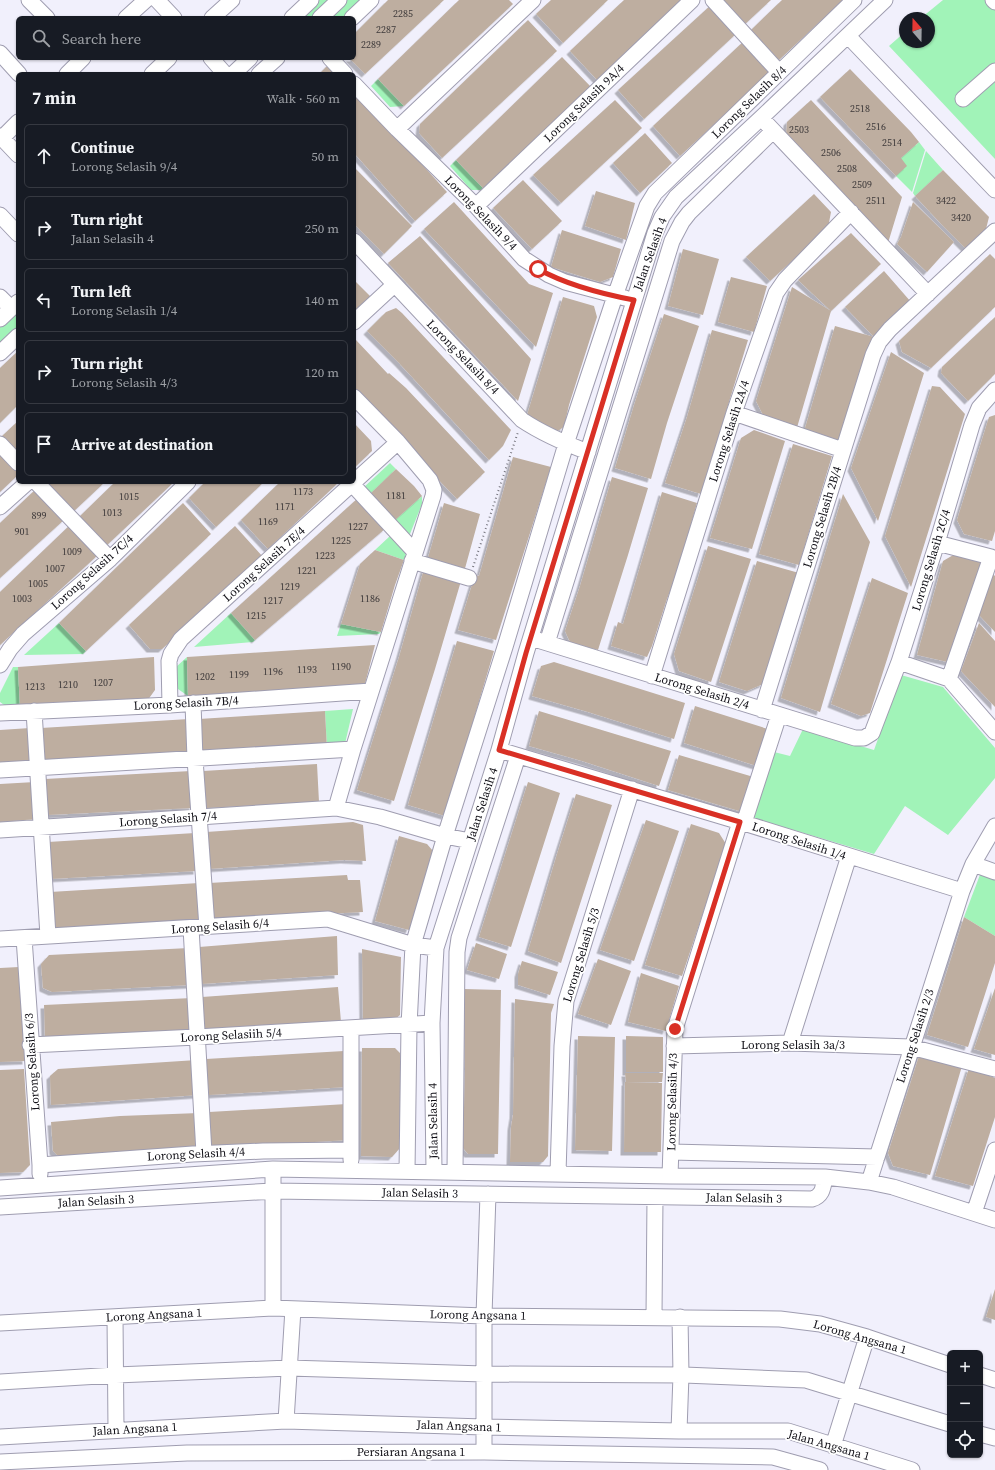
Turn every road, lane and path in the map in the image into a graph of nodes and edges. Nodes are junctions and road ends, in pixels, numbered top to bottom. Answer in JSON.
{"nodes":[{"id":1,"x":29,"y":0,"type":"edge"},
{"id":2,"x":146,"y":0,"type":"edge"},
{"id":3,"x":157,"y":0,"type":"edge"},
{"id":4,"x":232,"y":0,"type":"edge"},
{"id":5,"x":311,"y":0,"type":"edge"},
{"id":6,"x":339,"y":0,"type":"edge"},
{"id":7,"x":371,"y":0,"type":"edge"},
{"id":8,"x":533,"y":0,"type":"edge"},
{"id":9,"x":692,"y":0,"type":"edge"},
{"id":10,"x":713,"y":0,"type":"edge"},
{"id":11,"x":854,"y":0,"type":"edge"},
{"id":12,"x":885,"y":0,"type":"edge"},
{"id":13,"x":993,"y":0,"type":"edge"},
{"id":14,"x":995,"y":2,"type":"edge"},
{"id":15,"x":45,"y":16,"type":"edge"},
{"id":16,"x":128,"y":16,"type":"edge"},
{"id":17,"x":172,"y":16,"type":"edge"},
{"id":18,"x":214,"y":16,"type":"edge"},
{"id":19,"x":294,"y":16,"type":"edge"},
{"id":20,"x":322,"y":16,"type":"edge"},
{"id":21,"x":354,"y":16,"type":"edge"},
{"id":22,"x":848,"y":36,"type":"junction"},
{"id":23,"x":0,"y":53,"type":"edge"},
{"id":24,"x":82,"y":60,"type":"edge"},
{"id":25,"x":167,"y":60,"type":"edge"},
{"id":26,"x":213,"y":60,"type":"edge"},
{"id":27,"x":248,"y":60,"type":"edge"},
{"id":28,"x":275,"y":60,"type":"edge"},
{"id":29,"x":332,"y":60,"type":"edge"},
{"id":30,"x":995,"y":71,"type":"edge"},
{"id":31,"x":17,"y":72,"type":"edge"},
{"id":32,"x":69,"y":72,"type":"edge"},
{"id":33,"x":154,"y":72,"type":"edge"},
{"id":34,"x":223,"y":72,"type":"edge"},
{"id":35,"x":235,"y":72,"type":"edge"},
{"id":36,"x":261,"y":72,"type":"edge"},
{"id":37,"x":343,"y":72,"type":"edge"},
{"id":38,"x":779,"y":72,"type":"junction"},
{"id":39,"x":356,"y":86,"type":"edge"},
{"id":40,"x":963,"y":99,"type":"dead end"},
{"id":41,"x":761,"y":118,"type":"junction"},
{"id":42,"x":16,"y":124,"type":"edge"},
{"id":43,"x":397,"y":129,"type":"junction"},
{"id":44,"x":773,"y":131,"type":"junction"},
{"id":45,"x":1,"y":137,"type":"edge"},
{"id":46,"x":16,"y":153,"type":"edge"},
{"id":47,"x":995,"y":190,"type":"edge"},
{"id":48,"x":476,"y":206,"type":"junction"},
{"id":49,"x":851,"y":212,"type":"junction"},
{"id":50,"x":0,"y":215,"type":"edge"},
{"id":51,"x":16,"y":232,"type":"edge"},
{"id":52,"x":994,"y":235,"type":"edge"},
{"id":53,"x":356,"y":243,"type":"edge"},
{"id":54,"x":394,"y":285,"type":"junction"},
{"id":55,"x":928,"y":294,"type":"junction"},
{"id":56,"x":615,"y":296,"type":"junction"},
{"id":57,"x":0,"y":297,"type":"edge"},
{"id":58,"x":634,"y":300,"type":"junction"},
{"id":59,"x":14,"y":305,"type":"edge"},
{"id":60,"x":0,"y":319,"type":"edge"},
{"id":61,"x":356,"y":320,"type":"edge"},
{"id":62,"x":16,"y":338,"type":"edge"},
{"id":63,"x":0,"y":353,"type":"edge"},
{"id":64,"x":994,"y":394,"type":"edge"},
{"id":65,"x":356,"y":399,"type":"edge"},
{"id":66,"x":734,"y":413,"type":"junction"},
{"id":67,"x":522,"y":420,"type":"junction"},
{"id":68,"x":398,"y":442,"type":"junction"},
{"id":69,"x":0,"y":444,"type":"edge"},
{"id":70,"x":566,"y":444,"type":"junction"},
{"id":71,"x":843,"y":450,"type":"junction"},
{"id":72,"x":588,"y":452,"type":"junction"},
{"id":73,"x":16,"y":461,"type":"edge"},
{"id":74,"x":356,"y":480,"type":"edge"},
{"id":75,"x":26,"y":484,"type":"edge"},
{"id":76,"x":38,"y":484,"type":"edge"},
{"id":77,"x":186,"y":484,"type":"edge"},
{"id":78,"x":352,"y":484,"type":"joint"},
{"id":79,"x":0,"y":506,"type":"edge"},
{"id":80,"x":937,"y":543,"type":"junction"},
{"id":81,"x":414,"y":556,"type":"junction"},
{"id":82,"x":110,"y":559,"type":"junction"},
{"id":83,"x":993,"y":559,"type":"edge"},
{"id":84,"x":469,"y":578,"type":"joint"},
{"id":85,"x":531,"y":638,"type":"junction"},
{"id":86,"x":547,"y":643,"type":"junction"},
{"id":87,"x":505,"y":647,"type":"junction"},
{"id":88,"x":526,"y":653,"type":"junction"},
{"id":89,"x":899,"y":662,"type":"junction"},
{"id":90,"x":0,"y":665,"type":"edge"},
{"id":91,"x":652,"y":676,"type":"junction"},
{"id":92,"x":949,"y":679,"type":"junction"},
{"id":93,"x":372,"y":691,"type":"junction"},
{"id":94,"x":194,"y":703,"type":"junction"},
{"id":95,"x":170,"y":705,"type":"junction"},
{"id":96,"x":762,"y":710,"type":"junction"},
{"id":97,"x":34,"y":711,"type":"junction"},
{"id":98,"x":0,"y":713,"type":"edge"},
{"id":99,"x":779,"y":715,"type":"junction"},
{"id":100,"x":995,"y":732,"type":"edge"},
{"id":101,"x":872,"y":733,"type":"joint"},
{"id":102,"x":353,"y":749,"type":"junction"},
{"id":103,"x":499,"y":750,"type":"junction"},
{"id":104,"x":518,"y":756,"type":"junction"},
{"id":105,"x":195,"y":759,"type":"junction"},
{"id":106,"x":38,"y":766,"type":"junction"},
{"id":107,"x":0,"y":770,"type":"edge"},
{"id":108,"x":632,"y":789,"type":"junction"},
{"id":109,"x":336,"y":808,"type":"junction"},
{"id":110,"x":200,"y":816,"type":"junction"},
{"id":111,"x":742,"y":823,"type":"junction"},
{"id":112,"x":995,"y":826,"type":"edge"},
{"id":113,"x":42,"y":827,"type":"junction"},
{"id":114,"x":0,"y":830,"type":"edge"},
{"id":115,"x":445,"y":836,"type":"junction"},
{"id":116,"x":470,"y":841,"type":"junction"},
{"id":117,"x":849,"y":856,"type":"junction"},
{"id":118,"x":974,"y":864,"type":"junction"},
{"id":119,"x":995,"y":872,"type":"edge"},
{"id":120,"x":962,"y":891,"type":"junction"},
{"id":121,"x":207,"y":927,"type":"junction"},
{"id":122,"x":191,"y":928,"type":"junction"},
{"id":123,"x":48,"y":936,"type":"junction"},
{"id":124,"x":24,"y":938,"type":"junction"},
{"id":125,"x":0,"y":939,"type":"edge"},
{"id":126,"x":413,"y":945,"type":"junction"},
{"id":127,"x":436,"y":948,"type":"junction"},
{"id":128,"x":432,"y":1023,"type":"junction"},
{"id":129,"x":409,"y":1026,"type":"junction"},
{"id":130,"x":351,"y":1029,"type":"junction"},
{"id":131,"x":197,"y":1037,"type":"junction"},
{"id":132,"x":790,"y":1043,"type":"junction"},
{"id":133,"x":30,"y":1045,"type":"junction"},
{"id":134,"x":674,"y":1046,"type":"junction"},
{"id":135,"x":911,"y":1046,"type":"junction"},
{"id":136,"x":995,"y":1069,"type":"edge"},
{"id":137,"x":351,"y":1150,"type":"junction"},
{"id":138,"x":995,"y":1150,"type":"edge"},
{"id":139,"x":671,"y":1152,"type":"junction"},
{"id":140,"x":204,"y":1154,"type":"junction"},
{"id":141,"x":877,"y":1157,"type":"junction"},
{"id":142,"x":40,"y":1165,"type":"junction"},
{"id":143,"x":273,"y":1169,"type":"junction"},
{"id":144,"x":351,"y":1171,"type":"junction"},
{"id":145,"x":407,"y":1171,"type":"junction"},
{"id":146,"x":434,"y":1171,"type":"junction"},
{"id":147,"x":455,"y":1172,"type":"junction"},
{"id":148,"x":558,"y":1173,"type":"junction"},
{"id":149,"x":670,"y":1176,"type":"junction"},
{"id":150,"x":825,"y":1177,"type":"junction"},
{"id":151,"x":869,"y":1182,"type":"junction"},
{"id":152,"x":40,"y":1186,"type":"junction"},
{"id":153,"x":0,"y":1188,"type":"edge"},
{"id":154,"x":273,"y":1191,"type":"junction"},
{"id":155,"x":488,"y":1194,"type":"junction"},
{"id":156,"x":655,"y":1197,"type":"junction"},
{"id":157,"x":0,"y":1207,"type":"edge"},
{"id":158,"x":974,"y":1213,"type":"junction"},
{"id":159,"x":995,"y":1220,"type":"edge"},
{"id":160,"x":273,"y":1308,"type":"junction"},
{"id":161,"x":293,"y":1309,"type":"junction"},
{"id":162,"x":484,"y":1316,"type":"junction"},
{"id":163,"x":115,"y":1317,"type":"junction"},
{"id":164,"x":654,"y":1317,"type":"junction"},
{"id":165,"x":680,"y":1317,"type":"junction"},
{"id":166,"x":0,"y":1324,"type":"edge"},
{"id":167,"x":866,"y":1337,"type":"junction"},
{"id":168,"x":947,"y":1364,"type":"edge"},
{"id":169,"x":289,"y":1368,"type":"junction"},
{"id":170,"x":484,"y":1374,"type":"junction"},
{"id":171,"x":116,"y":1375,"type":"junction"},
{"id":172,"x":681,"y":1375,"type":"junction"},
{"id":173,"x":983,"y":1376,"type":"edge"},
{"id":174,"x":995,"y":1380,"type":"edge"},
{"id":175,"x":0,"y":1382,"type":"edge"},
{"id":176,"x":849,"y":1393,"type":"junction"},
{"id":177,"x":286,"y":1421,"type":"junction"},
{"id":178,"x":947,"y":1423,"type":"edge"},
{"id":179,"x":484,"y":1427,"type":"junction"},
{"id":180,"x":116,"y":1430,"type":"junction"},
{"id":181,"x":679,"y":1431,"type":"junction"},
{"id":182,"x":983,"y":1435,"type":"edge"},
{"id":183,"x":0,"y":1437,"type":"edge"},
{"id":184,"x":995,"y":1438,"type":"edge"},
{"id":185,"x":833,"y":1446,"type":"junction"},
{"id":186,"x":484,"y":1452,"type":"junction"},
{"id":187,"x":0,"y":1462,"type":"edge"},
{"id":188,"x":47,"y":1465,"type":"edge"},
{"id":189,"x":784,"y":1465,"type":"edge"},
{"id":190,"x":820,"y":1470,"type":"edge"},
{"id":191,"x":912,"y":1470,"type":"edge"}],
"edges":[{"from":1,"to":15,"type":"street"},
{"from":2,"to":16,"type":"street"},
{"from":3,"to":17,"type":"street"},
{"from":4,"to":18,"type":"street"},
{"from":5,"to":19,"type":"street"},
{"from":6,"to":20,"type":"street"},
{"from":7,"to":21,"type":"street"},
{"from":8,"to":43,"type":"street"},
{"from":9,"to":48,"type":"street","name":"Lorong Selasih 9A/4"},
{"from":10,"to":38,"type":"street"},
{"from":11,"to":38,"type":"street","name":"Lorong Selasih 8/4"},
{"from":12,"to":22,"type":"street","name":"Jalan Selasih 4"},
{"from":13,"to":14,"type":"street"},
{"from":22,"to":41,"type":"street","name":"Jalan Selasih 4"},
{"from":22,"to":47,"type":"street"},
{"from":23,"to":31,"type":"street"},
{"from":24,"to":32,"type":"street"},
{"from":25,"to":33,"type":"street"},
{"from":26,"to":34,"type":"street"},
{"from":27,"to":35,"type":"street"},
{"from":28,"to":36,"type":"street"},
{"from":29,"to":37,"type":"street"},
{"from":30,"to":40,"type":"street"},
{"from":38,"to":56,"type":"street","name":"Lorong Selasih 8/4"},
{"from":39,"to":43,"type":"street","name":"Lorong Selasih 9/4"},
{"from":41,"to":44,"type":"street"},
{"from":41,"to":58,"type":"street","name":"Jalan Selasih 4"},
{"from":42,"to":45,"type":"street"},
{"from":43,"to":48,"type":"street","name":"Lorong Selasih 9/4"},
{"from":44,"to":49,"type":"street"},
{"from":44,"to":86,"type":"street"},
{"from":45,"to":46,"type":"street"},
{"from":48,"to":56,"type":"street","name":"Lorong Selasih 9/4"},
{"from":49,"to":55,"type":"street"},
{"from":49,"to":66,"type":"street","name":"Lorong Selasih 2A/4"},
{"from":50,"to":51,"type":"street"},
{"from":52,"to":55,"type":"street","name":"Lorong Selasih 2B/4"},
{"from":53,"to":54,"type":"street","name":"Lorong Selasih 8/4"},
{"from":54,"to":61,"type":"street"},
{"from":54,"to":67,"type":"street","name":"Lorong Selasih 8/4"},
{"from":55,"to":71,"type":"street","name":"Lorong Selasih 2B/4"},
{"from":56,"to":58,"type":"street","name":"Lorong Selasih 9/4"},
{"from":56,"to":70,"type":"street","name":"Lorong Selasih 8/4"},
{"from":57,"to":59,"type":"street"},
{"from":58,"to":72,"type":"street","name":"Jalan Selasih 4"},
{"from":59,"to":60,"type":"street"},
{"from":62,"to":63,"type":"street"},
{"from":64,"to":80,"type":"street","name":"Lorong Selasih 2C/4"},
{"from":65,"to":68,"type":"street"},
{"from":66,"to":71,"type":"street"},
{"from":66,"to":91,"type":"street","name":"Lorong Selasih 2A/4"},
{"from":67,"to":70,"type":"street","name":"Lorong Selasih 8/4"},
{"from":67,"to":84,"type":"path"},
{"from":68,"to":74,"type":"street","name":"Lorong Selasih 7E/4"},
{"from":68,"to":81,"type":"street"},
{"from":69,"to":73,"type":"street"},
{"from":70,"to":72,"type":"street","name":"Lorong Selasih 8/4"},
{"from":70,"to":87,"type":"street","name":"Lorong Selasih 8/4"},
{"from":71,"to":96,"type":"street","name":"Lorong Selasih 2B/4"},
{"from":72,"to":85,"type":"street","name":"Jalan Selasih 4"},
{"from":75,"to":79,"type":"street"},
{"from":76,"to":82,"type":"street"},
{"from":77,"to":82,"type":"street","name":"Lorong Selasih 7C/4"},
{"from":78,"to":81,"type":"street"},
{"from":78,"to":95,"type":"street","name":"Lorong Selasih 7E/4"},
{"from":80,"to":83,"type":"street"},
{"from":80,"to":89,"type":"street","name":"Lorong Selasih 2C/4"},
{"from":81,"to":84,"type":"street"},
{"from":81,"to":93,"type":"street"},
{"from":82,"to":90,"type":"street","name":"Lorong Selasih 7C/4"},
{"from":83,"to":92,"type":"street"},
{"from":85,"to":86,"type":"street","name":"Lorong Selasih 2/4"},
{"from":85,"to":88,"type":"street","name":"Jalan Selasih 4"},
{"from":86,"to":91,"type":"street","name":"Lorong Selasih 2/4"},
{"from":87,"to":88,"type":"street"},
{"from":87,"to":115,"type":"street","name":"Lorong Selasih 8/4"},
{"from":88,"to":103,"type":"street","name":"Jalan Selasih 4"},
{"from":89,"to":92,"type":"street"},
{"from":89,"to":101,"type":"street","name":"Lorong Selasih 2C/4"},
{"from":91,"to":96,"type":"street","name":"Lorong Selasih 2/4"},
{"from":92,"to":100,"type":"street"},
{"from":93,"to":94,"type":"street","name":"Lorong Selasih 7B/4"},
{"from":93,"to":102,"type":"street"},
{"from":94,"to":95,"type":"street","name":"Lorong Selasih 7B/4"},
{"from":94,"to":105,"type":"street"},
{"from":95,"to":97,"type":"street","name":"Lorong Selasih 7B/4"},
{"from":96,"to":99,"type":"street","name":"Lorong Selasih 2/4"},
{"from":97,"to":98,"type":"street","name":"Lorong Selasih 7B/4"},
{"from":97,"to":106,"type":"street"},
{"from":99,"to":101,"type":"street","name":"Lorong Selasih 2/4"},
{"from":99,"to":111,"type":"street","name":"Lorong Selasih 4/3"},
{"from":102,"to":105,"type":"street"},
{"from":102,"to":109,"type":"street"},
{"from":103,"to":104,"type":"street","name":"Lorong Selasih 1/4"},
{"from":103,"to":116,"type":"street","name":"Jalan Selasih 4"},
{"from":104,"to":108,"type":"street","name":"Lorong Selasih 1/4"},
{"from":104,"to":147,"type":"street"},
{"from":105,"to":106,"type":"street"},
{"from":105,"to":110,"type":"street"},
{"from":106,"to":107,"type":"street"},
{"from":106,"to":113,"type":"street"},
{"from":108,"to":111,"type":"street","name":"Lorong Selasih 1/4"},
{"from":108,"to":148,"type":"street","name":"Lorong Selasih 5/3"},
{"from":109,"to":110,"type":"street","name":"Lorong Selasih 7/4"},
{"from":109,"to":115,"type":"street","name":"Lorong Selasih 7/4"},
{"from":110,"to":113,"type":"street","name":"Lorong Selasih 7/4"},
{"from":110,"to":121,"type":"street"},
{"from":111,"to":117,"type":"street","name":"Lorong Selasih 1/4"},
{"from":111,"to":134,"type":"street","name":"Lorong Selasih 4/3"},
{"from":112,"to":118,"type":"street","name":"Lorong Selasih 2/3"},
{"from":113,"to":114,"type":"street","name":"Lorong Selasih 7/4"},
{"from":113,"to":123,"type":"street"},
{"from":115,"to":116,"type":"street","name":"Lorong Selasih 7/4"},
{"from":115,"to":126,"type":"street","name":"Lorong Selasih 8/4"},
{"from":116,"to":127,"type":"street","name":"Jalan Selasih 4"},
{"from":117,"to":120,"type":"street","name":"Lorong Selasih 1/4"},
{"from":117,"to":132,"type":"street"},
{"from":118,"to":119,"type":"street"},
{"from":118,"to":120,"type":"street","name":"Lorong Selasih 2/3"},
{"from":120,"to":135,"type":"street","name":"Lorong Selasih 2/3"},
{"from":121,"to":122,"type":"street","name":"Lorong Selasih 6/4"},
{"from":121,"to":126,"type":"street","name":"Lorong Selasih 6/4"},
{"from":122,"to":123,"type":"street","name":"Lorong Selasih 6/4"},
{"from":122,"to":131,"type":"street"},
{"from":123,"to":124,"type":"street","name":"Lorong Selasih 6/4"},
{"from":124,"to":125,"type":"street","name":"Lorong Selasih 6/4"},
{"from":124,"to":133,"type":"street","name":"Lorong Selasih 6/3"},
{"from":126,"to":127,"type":"street","name":"Lorong Selasih 6/4"},
{"from":126,"to":129,"type":"street","name":"Lorong Selasih 8/4"},
{"from":127,"to":128,"type":"street","name":"Jalan Selasih 4"},
{"from":128,"to":129,"type":"street","name":"Lorong Selasiih 5/4"},
{"from":128,"to":146,"type":"street","name":"Jalan Selasih 4"},
{"from":129,"to":130,"type":"street","name":"Lorong Selasiih 5/4"},
{"from":129,"to":145,"type":"street","name":"Lorong Selasih 8/4"},
{"from":130,"to":131,"type":"street","name":"Lorong Selasiih 5/4"},
{"from":130,"to":137,"type":"street"},
{"from":131,"to":133,"type":"street","name":"Lorong Selasiih 5/4"},
{"from":131,"to":140,"type":"street"},
{"from":132,"to":134,"type":"street","name":"Lorong Selasih 3a/3"},
{"from":132,"to":135,"type":"street","name":"Lorong Selasih 3a/3"},
{"from":133,"to":142,"type":"street","name":"Lorong Selasih 6/3"},
{"from":134,"to":139,"type":"street","name":"Lorong Selasih 4/3"},
{"from":135,"to":136,"type":"street","name":"Lorong Selasih 3a/3"},
{"from":135,"to":141,"type":"street","name":"Lorong Selasih 2/3"},
{"from":137,"to":140,"type":"street","name":"Lorong Selasih 4/4"},
{"from":137,"to":144,"type":"street"},
{"from":138,"to":158,"type":"street"},
{"from":139,"to":141,"type":"street"},
{"from":139,"to":149,"type":"street","name":"Lorong Selasih 4/3"},
{"from":140,"to":142,"type":"street","name":"Lorong Selasih 4/4"},
{"from":141,"to":151,"type":"street","name":"Lorong Selasih 2/3"},
{"from":142,"to":152,"type":"street","name":"Lorong Selasih 6/3"},
{"from":143,"to":144,"type":"street","name":"Jalan Selasih 3"},
{"from":143,"to":152,"type":"street","name":"Jalan Selasih 3"},
{"from":143,"to":154,"type":"street"},
{"from":144,"to":145,"type":"street","name":"Jalan Selasih 3"},
{"from":145,"to":146,"type":"street","name":"Jalan Selasih 3"},
{"from":146,"to":147,"type":"street","name":"Jalan Selasih 3"},
{"from":147,"to":148,"type":"street","name":"Jalan Selasih 3"},
{"from":148,"to":149,"type":"street","name":"Jalan Selasih 3"},
{"from":149,"to":150,"type":"street","name":"Jalan Selasih 3"},
{"from":150,"to":151,"type":"street","name":"Jalan Selasih 3"},
{"from":150,"to":156,"type":"street","name":"Jalan Selasih 3"},
{"from":151,"to":158,"type":"street","name":"Jalan Selasih 3"},
{"from":152,"to":153,"type":"street","name":"Jalan Selasih 3"},
{"from":154,"to":155,"type":"street","name":"Jalan Selasih 3"},
{"from":154,"to":157,"type":"street","name":"Jalan Selasih 3"},
{"from":154,"to":160,"type":"street"},
{"from":155,"to":156,"type":"street","name":"Jalan Selasih 3"},
{"from":155,"to":162,"type":"street"},
{"from":156,"to":164,"type":"street"},
{"from":158,"to":159,"type":"street","name":"Jalan Selasih 3"},
{"from":160,"to":161,"type":"street","name":"Lorong Angsana 1"},
{"from":160,"to":163,"type":"street","name":"Lorong Angsana 1"},
{"from":161,"to":162,"type":"street","name":"Lorong Angsana 1"},
{"from":161,"to":169,"type":"street"},
{"from":162,"to":164,"type":"street","name":"Lorong Angsana 1"},
{"from":162,"to":170,"type":"street"},
{"from":163,"to":166,"type":"street","name":"Lorong Angsana 1"},
{"from":163,"to":171,"type":"street"},
{"from":164,"to":165,"type":"street","name":"Lorong Angsana 1"},
{"from":165,"to":167,"type":"street","name":"Lorong Angsana 1"},
{"from":165,"to":172,"type":"street"},
{"from":167,"to":168,"type":"street","name":"Lorong Angsana 1"},
{"from":167,"to":176,"type":"street"},
{"from":169,"to":170,"type":"street"},
{"from":169,"to":171,"type":"street"},
{"from":169,"to":177,"type":"street"},
{"from":170,"to":172,"type":"street"},
{"from":170,"to":179,"type":"street"},
{"from":171,"to":175,"type":"street"},
{"from":171,"to":180,"type":"street"},
{"from":172,"to":176,"type":"street"},
{"from":172,"to":181,"type":"street"},
{"from":173,"to":174,"type":"street"},
{"from":176,"to":178,"type":"street"},
{"from":176,"to":185,"type":"street"},
{"from":177,"to":179,"type":"street","name":"Jalan Angsana 1"},
{"from":177,"to":180,"type":"street","name":"Jalan Angsana 1"},
{"from":179,"to":181,"type":"street","name":"Jalan Angsana 1"},
{"from":179,"to":186,"type":"street"},
{"from":180,"to":183,"type":"street","name":"Jalan Angsana 1"},
{"from":181,"to":185,"type":"street","name":"Jalan Angsana 1"},
{"from":182,"to":184,"type":"street"},
{"from":185,"to":191,"type":"street","name":"Jalan Angsana 1"},
{"from":186,"to":188,"type":"street","name":"Persiaran Angsana 1"},
{"from":186,"to":189,"type":"street","name":"Persiaran Angsana 1"},
{"from":187,"to":188,"type":"street","name":"Persiaran Angsana 1"},
{"from":189,"to":190,"type":"street","name":"Persiaran Angsana 1"}]}
